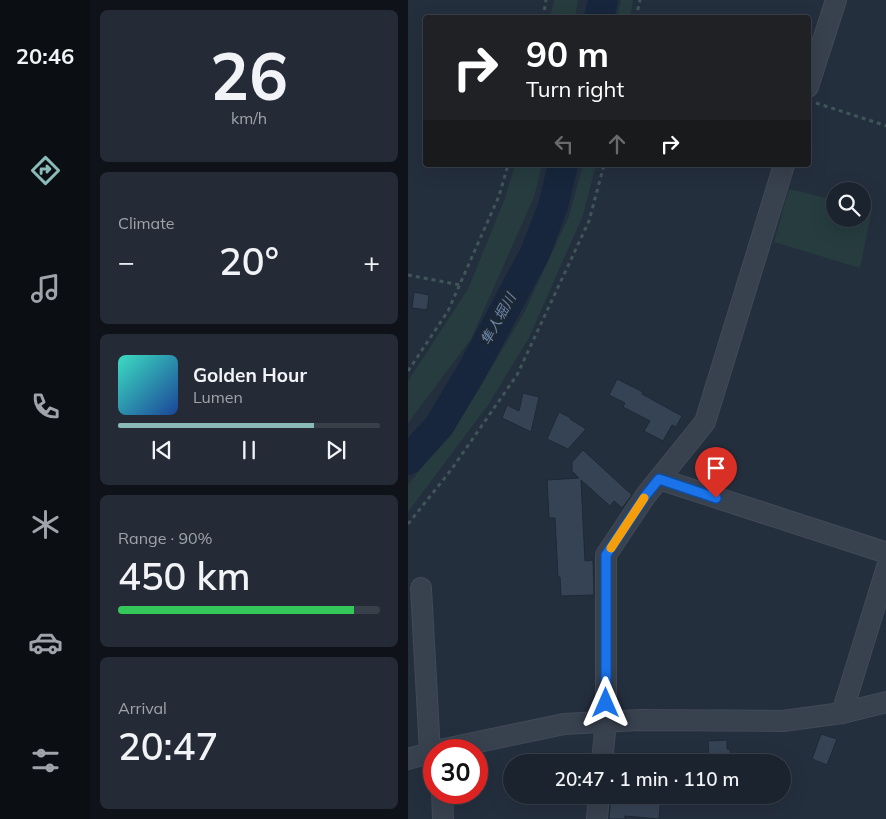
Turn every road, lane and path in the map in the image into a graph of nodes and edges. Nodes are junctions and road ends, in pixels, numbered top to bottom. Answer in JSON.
{"nodes":[{"id":1,"x":546,"y":0,"type":"edge"},
{"id":2,"x":640,"y":0,"type":"edge"},
{"id":3,"x":836,"y":0,"type":"edge"},
{"id":4,"x":544,"y":15,"type":"edge"},
{"id":5,"x":637,"y":15,"type":"edge"},
{"id":6,"x":811,"y":78,"type":"edge"},
{"id":7,"x":811,"y":102,"type":"edge"},
{"id":8,"x":886,"y":126,"type":"edge"},
{"id":9,"x":507,"y":167,"type":"edge"},
{"id":10,"x":603,"y":167,"type":"edge"},
{"id":11,"x":783,"y":167,"type":"edge"},
{"id":12,"x":408,"y":274,"type":"edge"},
{"id":13,"x":460,"y":285,"type":"junction"},
{"id":14,"x":408,"y":371,"type":"edge"},
{"id":15,"x":659,"y":479,"type":"junction"},
{"id":16,"x":408,"y":524,"type":"edge"},
{"id":17,"x":886,"y":553,"type":"edge"},
{"id":18,"x":886,"y":567,"type":"edge"},
{"id":19,"x":421,"y":588,"type":"dead end"},
{"id":20,"x":886,"y":702,"type":"edge"},
{"id":21,"x":842,"y":713,"type":"junction"},
{"id":22,"x":606,"y":722,"type":"junction"},
{"id":23,"x":436,"y":739,"type":"edge"},
{"id":24,"x":488,"y":740,"type":"edge"},
{"id":25,"x":603,"y":754,"type":"edge"},
{"id":26,"x":423,"y":755,"type":"edge"},
{"id":27,"x":408,"y":759,"type":"edge"},
{"id":28,"x":442,"y":804,"type":"edge"},
{"id":29,"x":599,"y":804,"type":"edge"},
{"id":30,"x":443,"y":819,"type":"edge"},
{"id":31,"x":597,"y":819,"type":"edge"}],
"edges":[{"from":1,"to":4,"type":"path"},
{"from":2,"to":5,"type":"path"},
{"from":3,"to":6,"type":"street"},
{"from":7,"to":8,"type":"path"},
{"from":9,"to":13,"type":"path"},
{"from":10,"to":16,"type":"path"},
{"from":11,"to":15,"type":"street"},
{"from":12,"to":13,"type":"path"},
{"from":13,"to":14,"type":"path"},
{"from":15,"to":17,"type":"street"},
{"from":15,"to":22,"type":"street"},
{"from":18,"to":21,"type":"street"},
{"from":19,"to":23,"type":"street"},
{"from":20,"to":21,"type":"street"},
{"from":21,"to":22,"type":"street"},
{"from":22,"to":24,"type":"street"},
{"from":22,"to":25,"type":"street"},
{"from":26,"to":27,"type":"street"},
{"from":28,"to":30,"type":"street"},
{"from":29,"to":31,"type":"street"}]}
